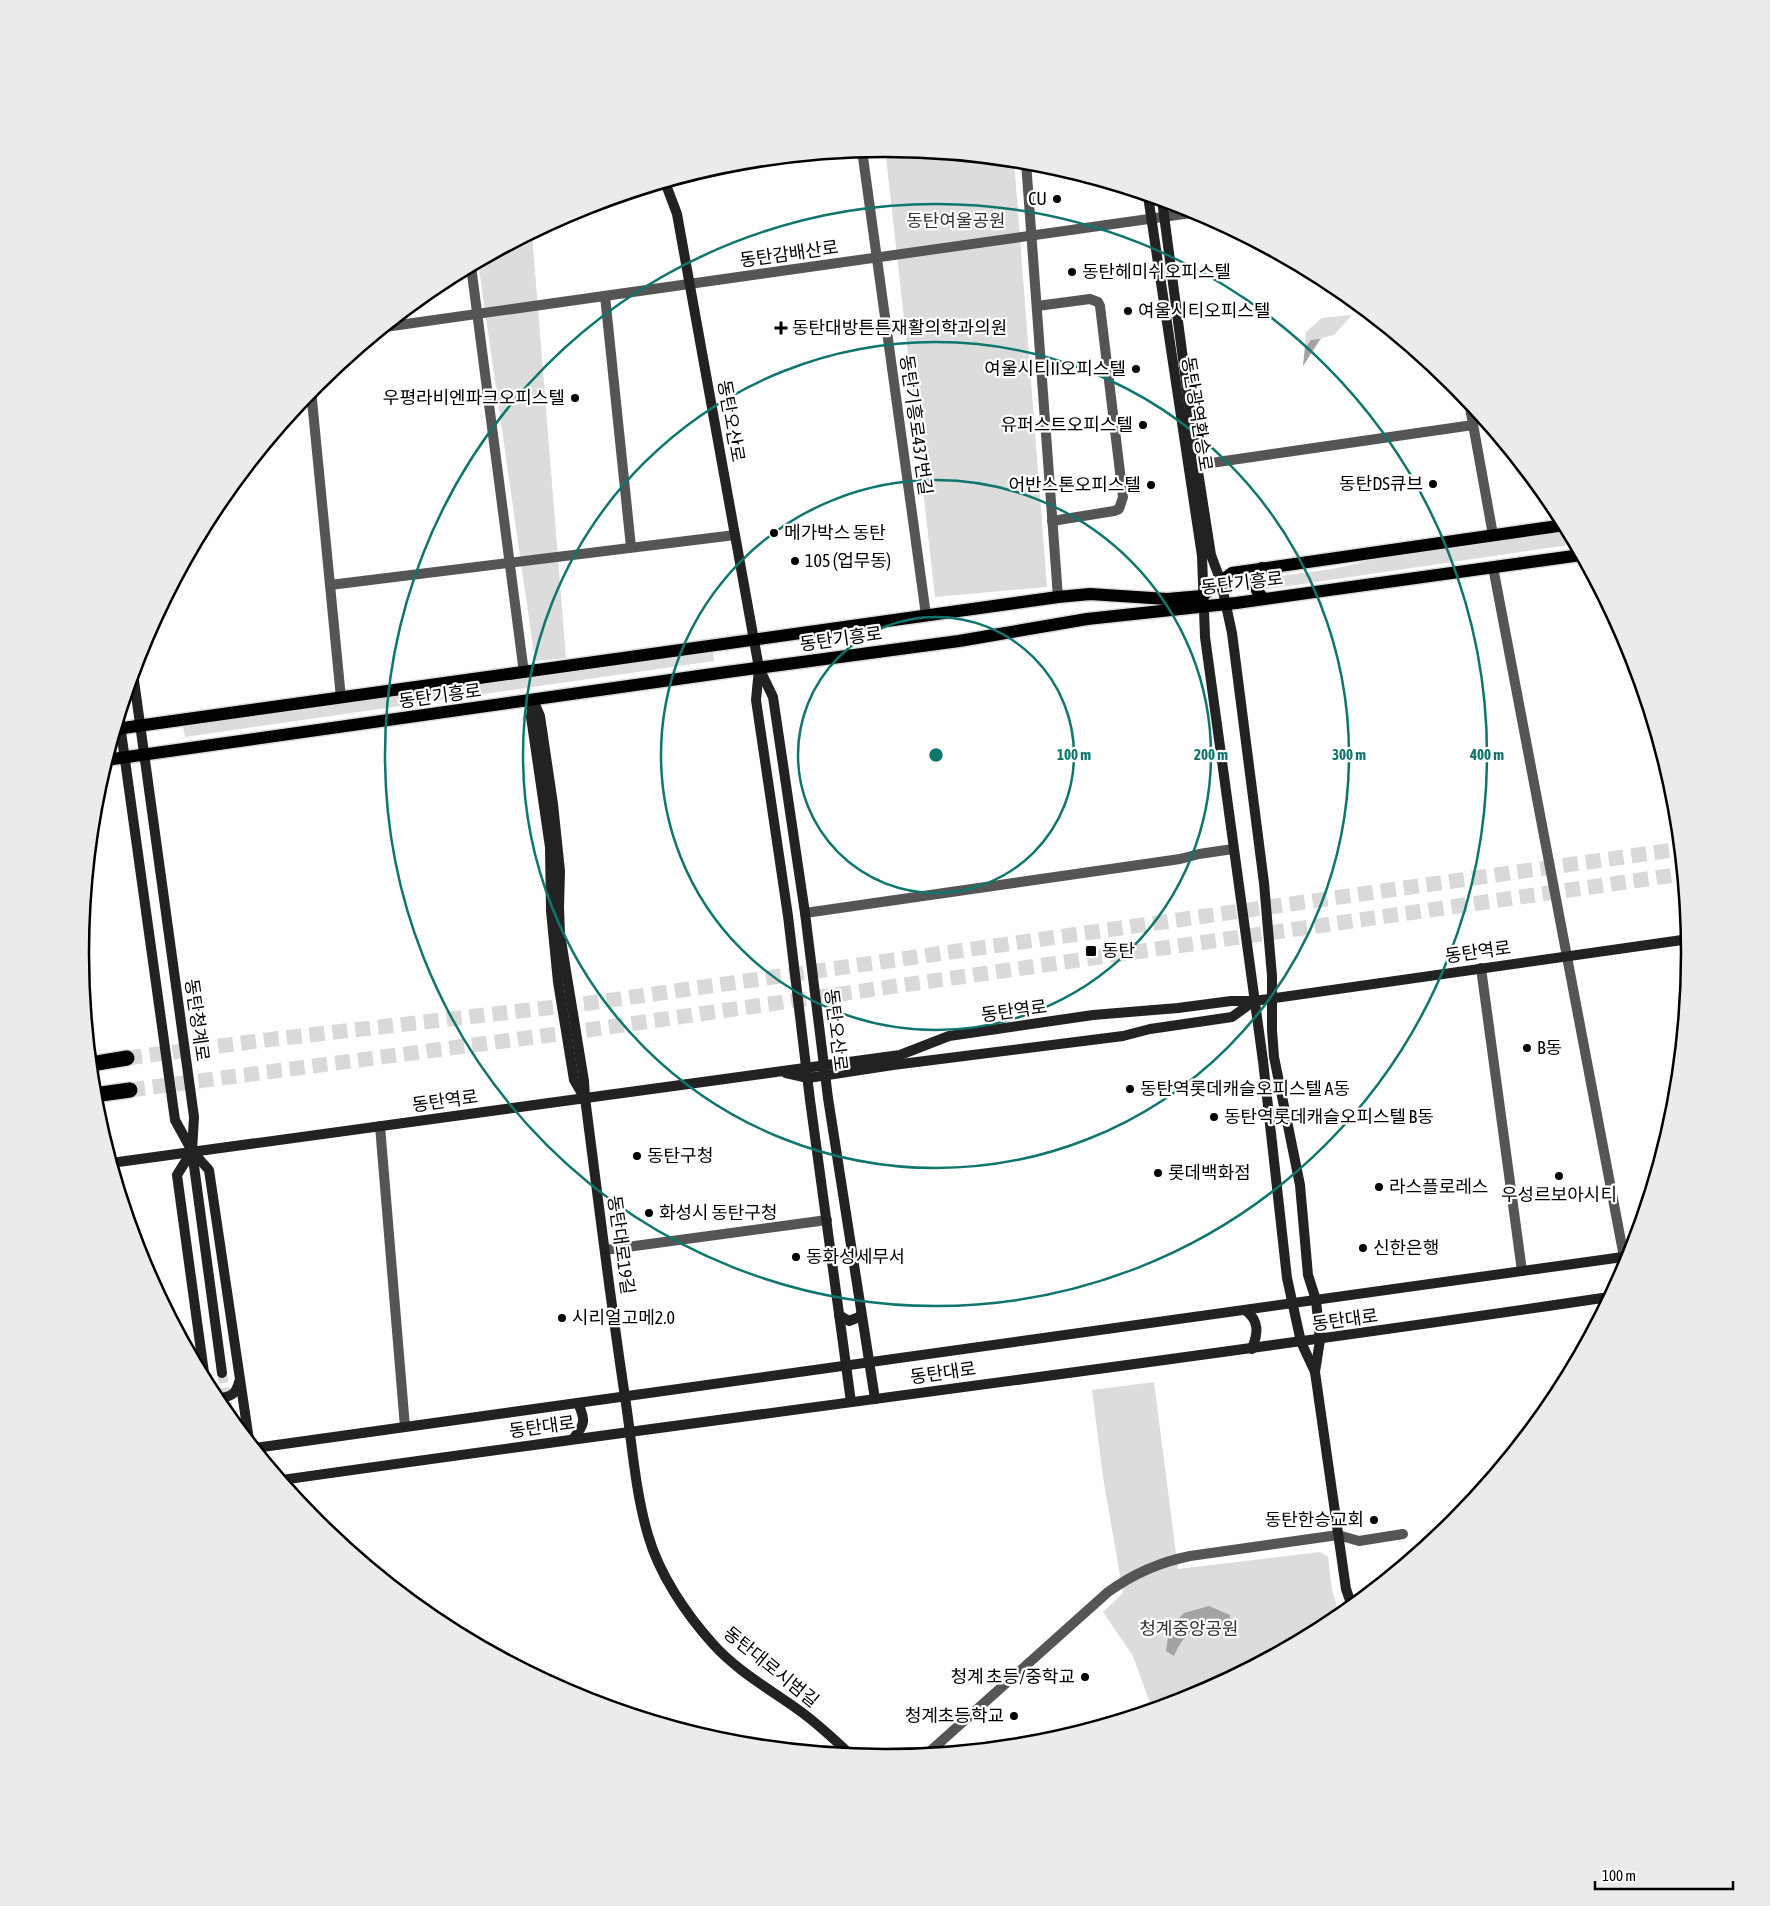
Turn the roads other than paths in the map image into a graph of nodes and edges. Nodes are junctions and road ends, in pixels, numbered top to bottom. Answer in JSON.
{"nodes":[{"id":1,"x":863,"y":157,"type":"edge"},
{"id":2,"x":1027,"y":170,"type":"edge"},
{"id":3,"x":667,"y":188,"type":"edge"},
{"id":4,"x":1149,"y":202,"type":"edge"},
{"id":5,"x":1163,"y":207,"type":"edge"},
{"id":6,"x":1182,"y":214,"type":"edge"},
{"id":7,"x":1164,"y":216,"type":"junction"},
{"id":8,"x":1151,"y":218,"type":"junction"},
{"id":9,"x":1031,"y":236,"type":"junction"},
{"id":10,"x":877,"y":257,"type":"junction"},
{"id":11,"x":472,"y":273,"type":"edge"},
{"id":12,"x":690,"y":284,"type":"junction"},
{"id":13,"x":605,"y":296,"type":"junction"},
{"id":14,"x":1037,"y":306,"type":"junction"},
{"id":15,"x":477,"y":314,"type":"junction"},
{"id":16,"x":394,"y":326,"type":"edge"},
{"id":17,"x":312,"y":401,"type":"edge"},
{"id":18,"x":1471,"y":414,"type":"edge"},
{"id":19,"x":1473,"y":425,"type":"junction"},
{"id":20,"x":1196,"y":465,"type":"junction"},
{"id":21,"x":1052,"y":521,"type":"junction"},
{"id":22,"x":1557,"y":527,"type":"edge"},
{"id":23,"x":735,"y":535,"type":"junction"},
{"id":24,"x":1493,"y":536,"type":"junction"},
{"id":25,"x":631,"y":547,"type":"junction"},
{"id":26,"x":1575,"y":556,"type":"edge"},
{"id":27,"x":511,"y":562,"type":"junction"},
{"id":28,"x":1493,"y":567,"type":"junction"},
{"id":29,"x":1262,"y":568,"type":"junction"},
{"id":30,"x":1222,"y":582,"type":"junction"},
{"id":31,"x":330,"y":585,"type":"junction"},
{"id":32,"x":1058,"y":597,"type":"junction"},
{"id":33,"x":1263,"y":598,"type":"junction"},
{"id":34,"x":1202,"y":601,"type":"junction"},
{"id":35,"x":1226,"y":604,"type":"junction"},
{"id":36,"x":926,"y":615,"type":"junction"},
{"id":37,"x":754,"y":639,"type":"junction"},
{"id":38,"x":759,"y":668,"type":"junction"},
{"id":39,"x":524,"y":672,"type":"junction"},
{"id":40,"x":135,"y":687,"type":"edge"},
{"id":41,"x":341,"y":698,"type":"junction"},
{"id":42,"x":533,"y":700,"type":"junction"},
{"id":43,"x":123,"y":725,"type":"edge"},
{"id":44,"x":140,"y":725,"type":"junction"},
{"id":45,"x":120,"y":732,"type":"edge"},
{"id":46,"x":144,"y":755,"type":"junction"},
{"id":47,"x":125,"y":758,"type":"junction"},
{"id":48,"x":113,"y":759,"type":"edge"},
{"id":49,"x":1233,"y":849,"type":"junction"},
{"id":50,"x":805,"y":913,"type":"junction"},
{"id":51,"x":1681,"y":940,"type":"edge"},
{"id":52,"x":1567,"y":956,"type":"junction"},
{"id":53,"x":1481,"y":968,"type":"junction"},
{"id":54,"x":1272,"y":998,"type":"junction"},
{"id":55,"x":1254,"y":1001,"type":"junction"},
{"id":56,"x":1178,"y":1008,"type":"junction"},
{"id":57,"x":1180,"y":1024,"type":"junction"},
{"id":58,"x":1274,"y":1057,"type":"junction"},
{"id":59,"x":127,"y":1058,"type":"tunnel mouth"},
{"id":60,"x":1262,"y":1061,"type":"junction"},
{"id":61,"x":97,"y":1063,"type":"edge"},
{"id":62,"x":825,"y":1071,"type":"junction"},
{"id":63,"x":807,"y":1073,"type":"junction"},
{"id":64,"x":130,"y":1090,"type":"tunnel mouth"},
{"id":65,"x":102,"y":1094,"type":"edge"},
{"id":66,"x":585,"y":1098,"type":"junction"},
{"id":67,"x":380,"y":1126,"type":"junction"},
{"id":68,"x":192,"y":1151,"type":"junction"},
{"id":69,"x":117,"y":1162,"type":"edge"},
{"id":70,"x":827,"y":1220,"type":"junction"},
{"id":71,"x":1625,"y":1247,"type":"edge"},
{"id":72,"x":605,"y":1250,"type":"junction"},
{"id":73,"x":1621,"y":1258,"type":"edge"},
{"id":74,"x":1522,"y":1271,"type":"junction"},
{"id":75,"x":1602,"y":1298,"type":"edge"},
{"id":76,"x":1316,"y":1300,"type":"junction"},
{"id":77,"x":1292,"y":1304,"type":"junction"},
{"id":78,"x":1245,"y":1310,"type":"junction"},
{"id":79,"x":862,"y":1314,"type":"junction"},
{"id":80,"x":839,"y":1316,"type":"junction"},
{"id":81,"x":1320,"y":1340,"type":"junction"},
{"id":82,"x":1301,"y":1342,"type":"junction"},
{"id":83,"x":1252,"y":1349,"type":"junction"},
{"id":84,"x":869,"y":1362,"type":"junction"},
{"id":85,"x":203,"y":1363,"type":"edge"},
{"id":86,"x":846,"y":1366,"type":"junction"},
{"id":87,"x":1315,"y":1372,"type":"junction"},
{"id":88,"x":222,"y":1373,"type":"tunnel mouth"},
{"id":89,"x":240,"y":1380,"type":"junction"},
{"id":90,"x":225,"y":1397,"type":"edge"},
{"id":91,"x":625,"y":1397,"type":"junction"},
{"id":92,"x":874,"y":1399,"type":"junction"},
{"id":93,"x":851,"y":1402,"type":"junction"},
{"id":94,"x":578,"y":1403,"type":"junction"},
{"id":95,"x":405,"y":1427,"type":"junction"},
{"id":96,"x":247,"y":1429,"type":"edge"},
{"id":97,"x":630,"y":1431,"type":"junction"},
{"id":98,"x":573,"y":1439,"type":"junction"},
{"id":99,"x":261,"y":1447,"type":"edge"},
{"id":100,"x":287,"y":1479,"type":"edge"},
{"id":101,"x":1403,"y":1534,"type":"dead end"},
{"id":102,"x":1338,"y":1535,"type":"junction"},
{"id":103,"x":1349,"y":1599,"type":"edge"},
{"id":104,"x":844,"y":1748,"type":"edge"},
{"id":105,"x":934,"y":1748,"type":"edge"}],
"edges":[{"from":1,"to":10,"type":"street","name":"동탄기흥로437번길"},
{"from":2,"to":9,"type":"street"},
{"from":3,"to":12,"type":"street","name":"동탄오산로"},
{"from":4,"to":8,"type":"street","name":"동탄광역환승로"},
{"from":5,"to":7,"type":"street","name":"동탄광역환승로"},
{"from":6,"to":7,"type":"street","name":"동탄감배산로"},
{"from":7,"to":8,"type":"street","name":"동탄감배산로"},
{"from":7,"to":20,"type":"street","name":"동탄광역환승로"},
{"from":8,"to":9,"type":"street","name":"동탄감배산로"},
{"from":8,"to":34,"type":"street","name":"동탄광역환승로"},
{"from":9,"to":10,"type":"street","name":"동탄감배산로"},
{"from":9,"to":14,"type":"street"},
{"from":10,"to":12,"type":"street","name":"동탄감배산로"},
{"from":10,"to":36,"type":"street","name":"동탄기흥로437번길"},
{"from":11,"to":15,"type":"street"},
{"from":12,"to":13,"type":"street","name":"동탄감배산로"},
{"from":12,"to":23,"type":"street","name":"동탄오산로"},
{"from":13,"to":15,"type":"street","name":"동탄감배산로"},
{"from":13,"to":25,"type":"street"},
{"from":14,"to":21,"type":"street"},
{"from":14,"to":21,"type":"street"},
{"from":15,"to":16,"type":"street","name":"동탄감배산로"},
{"from":15,"to":27,"type":"street"},
{"from":17,"to":31,"type":"street"},
{"from":18,"to":19,"type":"street"},
{"from":19,"to":20,"type":"street"},
{"from":19,"to":24,"type":"street"},
{"from":20,"to":30,"type":"street","name":"동탄광역환승로"},
{"from":21,"to":32,"type":"street"},
{"from":22,"to":24,"type":"main road","name":"동탄기흥로"},
{"from":23,"to":25,"type":"street"},
{"from":23,"to":37,"type":"street","name":"동탄오산로"},
{"from":24,"to":29,"type":"main road","name":"동탄기흥로"},
{"from":25,"to":27,"type":"street"},
{"from":26,"to":28,"type":"main road","name":"동탄기흥로"},
{"from":27,"to":31,"type":"street"},
{"from":27,"to":39,"type":"street"},
{"from":28,"to":33,"type":"main road","name":"동탄기흥로"},
{"from":28,"to":52,"type":"street"},
{"from":29,"to":30,"type":"main road","name":"동탄기흥로"},
{"from":29,"to":33,"type":"main road"},
{"from":30,"to":34,"type":"main road","name":"동탄기흥로"},
{"from":30,"to":35,"type":"street","name":"동탄광역환승로"},
{"from":31,"to":41,"type":"street"},
{"from":32,"to":34,"type":"main road","name":"동탄기흥로"},
{"from":32,"to":36,"type":"main road","name":"동탄기흥로"},
{"from":33,"to":35,"type":"main road","name":"동탄기흥로"},
{"from":34,"to":35,"type":"main road","name":"동탄기흥로"},
{"from":34,"to":38,"type":"main road","name":"동탄기흥로"},
{"from":34,"to":49,"type":"street","name":"동탄광역환승로"},
{"from":35,"to":54,"type":"street","name":"동탄광역환승로"},
{"from":36,"to":37,"type":"main road","name":"동탄기흥로"},
{"from":37,"to":38,"type":"street","name":"동탄오산로"},
{"from":37,"to":39,"type":"main road","name":"동탄기흥로"},
{"from":38,"to":42,"type":"main road","name":"동탄기흥로"},
{"from":38,"to":50,"type":"street","name":"동탄오산로"},
{"from":38,"to":63,"type":"street","name":"동탄오산로"},
{"from":39,"to":41,"type":"main road","name":"동탄기흥로"},
{"from":40,"to":44,"type":"street","name":"동탄청계로"},
{"from":41,"to":44,"type":"main road","name":"동탄기흥로"},
{"from":42,"to":46,"type":"main road","name":"동탄기흥로"},
{"from":42,"to":66,"type":"street"},
{"from":43,"to":44,"type":"main road","name":"동탄기흥로"},
{"from":44,"to":46,"type":"street","name":"동탄청계로"},
{"from":45,"to":47,"type":"street"},
{"from":46,"to":47,"type":"main road","name":"동탄기흥로"},
{"from":46,"to":68,"type":"street","name":"동탄청계로"},
{"from":47,"to":48,"type":"main road","name":"동탄기흥로"},
{"from":47,"to":68,"type":"street"},
{"from":49,"to":50,"type":"street"},
{"from":49,"to":55,"type":"street"},
{"from":50,"to":62,"type":"street","name":"동탄오산로"},
{"from":51,"to":52,"type":"street","name":"동탄역로"},
{"from":52,"to":53,"type":"street","name":"동탄역로"},
{"from":52,"to":71,"type":"street"},
{"from":53,"to":54,"type":"street","name":"동탄역로"},
{"from":53,"to":74,"type":"street"},
{"from":54,"to":55,"type":"street","name":"동탄역로"},
{"from":54,"to":58,"type":"street"},
{"from":55,"to":56,"type":"street","name":"동탄역로"},
{"from":55,"to":57,"type":"street","name":"동탄역로"},
{"from":55,"to":60,"type":"street"},
{"from":56,"to":57,"type":"street"},
{"from":56,"to":62,"type":"street","name":"동탄역로"},
{"from":57,"to":62,"type":"street","name":"동탄역로"},
{"from":58,"to":60,"type":"street"},
{"from":58,"to":76,"type":"street"},
{"from":59,"to":61,"type":"highway"},
{"from":60,"to":77,"type":"street"},
{"from":62,"to":63,"type":"street","name":"동탄역로"},
{"from":62,"to":79,"type":"street","name":"동탄오산로"},
{"from":63,"to":66,"type":"street","name":"동탄역로"},
{"from":63,"to":70,"type":"street","name":"동탄오산로"},
{"from":64,"to":65,"type":"highway"},
{"from":66,"to":67,"type":"street","name":"동탄역로"},
{"from":66,"to":72,"type":"street","name":"동탄대로19길"},
{"from":67,"to":68,"type":"street","name":"동탄역로"},
{"from":67,"to":95,"type":"street"},
{"from":68,"to":69,"type":"street","name":"동탄역로"},
{"from":68,"to":85,"type":"street"},
{"from":68,"to":88,"type":"street","name":"동탄청계로"},
{"from":68,"to":89,"type":"street"},
{"from":70,"to":72,"type":"street"},
{"from":70,"to":80,"type":"street","name":"동탄오산로"},
{"from":72,"to":91,"type":"street","name":"동탄대로19길"},
{"from":73,"to":74,"type":"street","name":"동탄대로"},
{"from":74,"to":76,"type":"street","name":"동탄대로"},
{"from":75,"to":81,"type":"street","name":"동탄대로"},
{"from":76,"to":77,"type":"street","name":"동탄대로"},
{"from":76,"to":81,"type":"street"},
{"from":77,"to":78,"type":"street","name":"동탄대로"},
{"from":77,"to":82,"type":"street"},
{"from":78,"to":83,"type":"street"},
{"from":78,"to":84,"type":"street","name":"동탄대로"},
{"from":79,"to":80,"type":"street"},
{"from":79,"to":84,"type":"street","name":"동탄오산로"},
{"from":80,"to":86,"type":"street","name":"동탄오산로"},
{"from":81,"to":82,"type":"street","name":"동탄대로"},
{"from":81,"to":87,"type":"street"},
{"from":82,"to":83,"type":"street","name":"동탄대로"},
{"from":82,"to":87,"type":"street"},
{"from":83,"to":92,"type":"street","name":"동탄대로"},
{"from":84,"to":86,"type":"street","name":"동탄대로"},
{"from":84,"to":92,"type":"street","name":"동탄오산로"},
{"from":86,"to":91,"type":"street","name":"동탄대로"},
{"from":86,"to":93,"type":"street","name":"동탄오산로"},
{"from":87,"to":102,"type":"street"},
{"from":89,"to":90,"type":"street"},
{"from":89,"to":96,"type":"street"},
{"from":91,"to":94,"type":"street","name":"동탄대로"},
{"from":91,"to":97,"type":"street","name":"동탄대로시범길"},
{"from":92,"to":93,"type":"street","name":"동탄대로"},
{"from":93,"to":97,"type":"street","name":"동탄대로"},
{"from":94,"to":95,"type":"street","name":"동탄대로"},
{"from":94,"to":98,"type":"street"},
{"from":95,"to":99,"type":"street","name":"동탄대로"},
{"from":97,"to":98,"type":"street","name":"동탄대로"},
{"from":97,"to":104,"type":"street","name":"동탄대로시범길"},
{"from":98,"to":100,"type":"street","name":"동탄대로"},
{"from":101,"to":102,"type":"street"},
{"from":102,"to":103,"type":"street"},
{"from":102,"to":105,"type":"street"}]}
